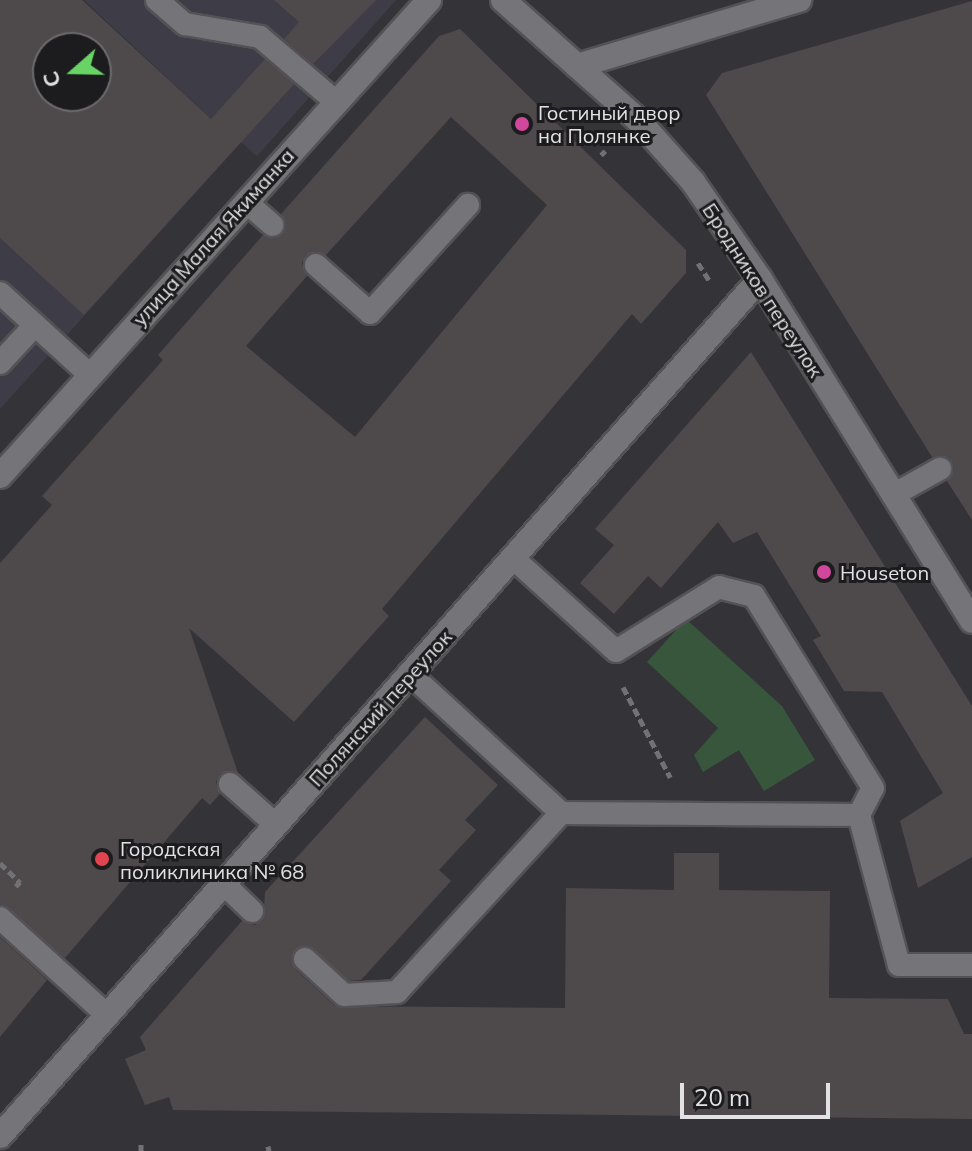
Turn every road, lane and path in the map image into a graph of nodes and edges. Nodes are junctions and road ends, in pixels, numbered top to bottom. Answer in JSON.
{"nodes":[{"id":1,"x":157,"y":0,"type":"edge"},
{"id":2,"x":429,"y":0,"type":"edge"},
{"id":3,"x":503,"y":0,"type":"edge"},
{"id":4,"x":799,"y":0,"type":"edge"},
{"id":5,"x":577,"y":66,"type":"junction"},
{"id":6,"x":336,"y":102,"type":"junction"},
{"id":7,"x":246,"y":202,"type":"junction"},
{"id":8,"x":468,"y":205,"type":"dead end"},
{"id":9,"x":272,"y":225,"type":"dead end"},
{"id":10,"x":698,"y":263,"type":"dead end"},
{"id":11,"x":316,"y":265,"type":"dead end"},
{"id":12,"x":760,"y":279,"type":"junction"},
{"id":13,"x":709,"y":281,"type":"dead end"},
{"id":14,"x":0,"y":293,"type":"edge"},
{"id":15,"x":35,"y":325,"type":"junction"},
{"id":16,"x":0,"y":363,"type":"edge"},
{"id":17,"x":89,"y":374,"type":"junction"},
{"id":18,"x":940,"y":469,"type":"dead end"},
{"id":19,"x":0,"y":476,"type":"edge"},
{"id":20,"x":893,"y":495,"type":"junction"},
{"id":21,"x":513,"y":558,"type":"junction"},
{"id":22,"x":972,"y":621,"type":"edge"},
{"id":23,"x":616,"y":651,"type":"junction"},
{"id":24,"x":410,"y":674,"type":"junction"},
{"id":25,"x":230,"y":784,"type":"dead end"},
{"id":26,"x":561,"y":813,"type":"junction"},
{"id":27,"x":690,"y":814,"type":"junction"},
{"id":28,"x":859,"y":815,"type":"junction"},
{"id":29,"x":276,"y":825,"type":"junction"},
{"id":30,"x":224,"y":884,"type":"junction"},
{"id":31,"x":252,"y":911,"type":"dead end"},
{"id":32,"x":0,"y":918,"type":"edge"},
{"id":33,"x":305,"y":959,"type":"dead end"},
{"id":34,"x":972,"y":965,"type":"edge"},
{"id":35,"x":107,"y":1015,"type":"junction"},
{"id":36,"x":0,"y":1136,"type":"edge"}],
"edges":[{"from":1,"to":6,"type":"lane"},
{"from":2,"to":6,"type":"street","name":"улица Малая Якиманка"},
{"from":3,"to":5,"type":"street","name":"Бродников переулок"},
{"from":4,"to":5,"type":"street"},
{"from":5,"to":12,"type":"street","name":"Бродников переулок"},
{"from":6,"to":7,"type":"street","name":"улица Малая Якиманка"},
{"from":7,"to":9,"type":"lane"},
{"from":7,"to":17,"type":"street","name":"улица Малая Якиманка"},
{"from":8,"to":11,"type":"lane"},
{"from":10,"to":13,"type":"path"},
{"from":12,"to":20,"type":"street","name":"Бродников переулок"},
{"from":12,"to":21,"type":"street","name":"Полянский переулок"},
{"from":14,"to":15,"type":"lane"},
{"from":15,"to":16,"type":"lane"},
{"from":15,"to":17,"type":"lane"},
{"from":17,"to":19,"type":"street","name":"улица Малая Якиманка"},
{"from":18,"to":20,"type":"lane"},
{"from":20,"to":22,"type":"street","name":"Бродников переулок"},
{"from":21,"to":23,"type":"lane"},
{"from":21,"to":24,"type":"street","name":"Полянский переулок"},
{"from":23,"to":27,"type":"path"},
{"from":23,"to":28,"type":"lane"},
{"from":24,"to":26,"type":"lane"},
{"from":24,"to":29,"type":"street","name":"Полянский переулок"},
{"from":25,"to":29,"type":"lane"},
{"from":26,"to":27,"type":"lane"},
{"from":26,"to":33,"type":"lane"},
{"from":27,"to":28,"type":"lane"},
{"from":28,"to":34,"type":"lane"},
{"from":29,"to":30,"type":"street","name":"Полянский переулок"},
{"from":30,"to":31,"type":"lane"},
{"from":30,"to":35,"type":"street","name":"Полянский переулок"},
{"from":32,"to":35,"type":"lane"},
{"from":35,"to":36,"type":"street","name":"Полянский переулок"}]}
